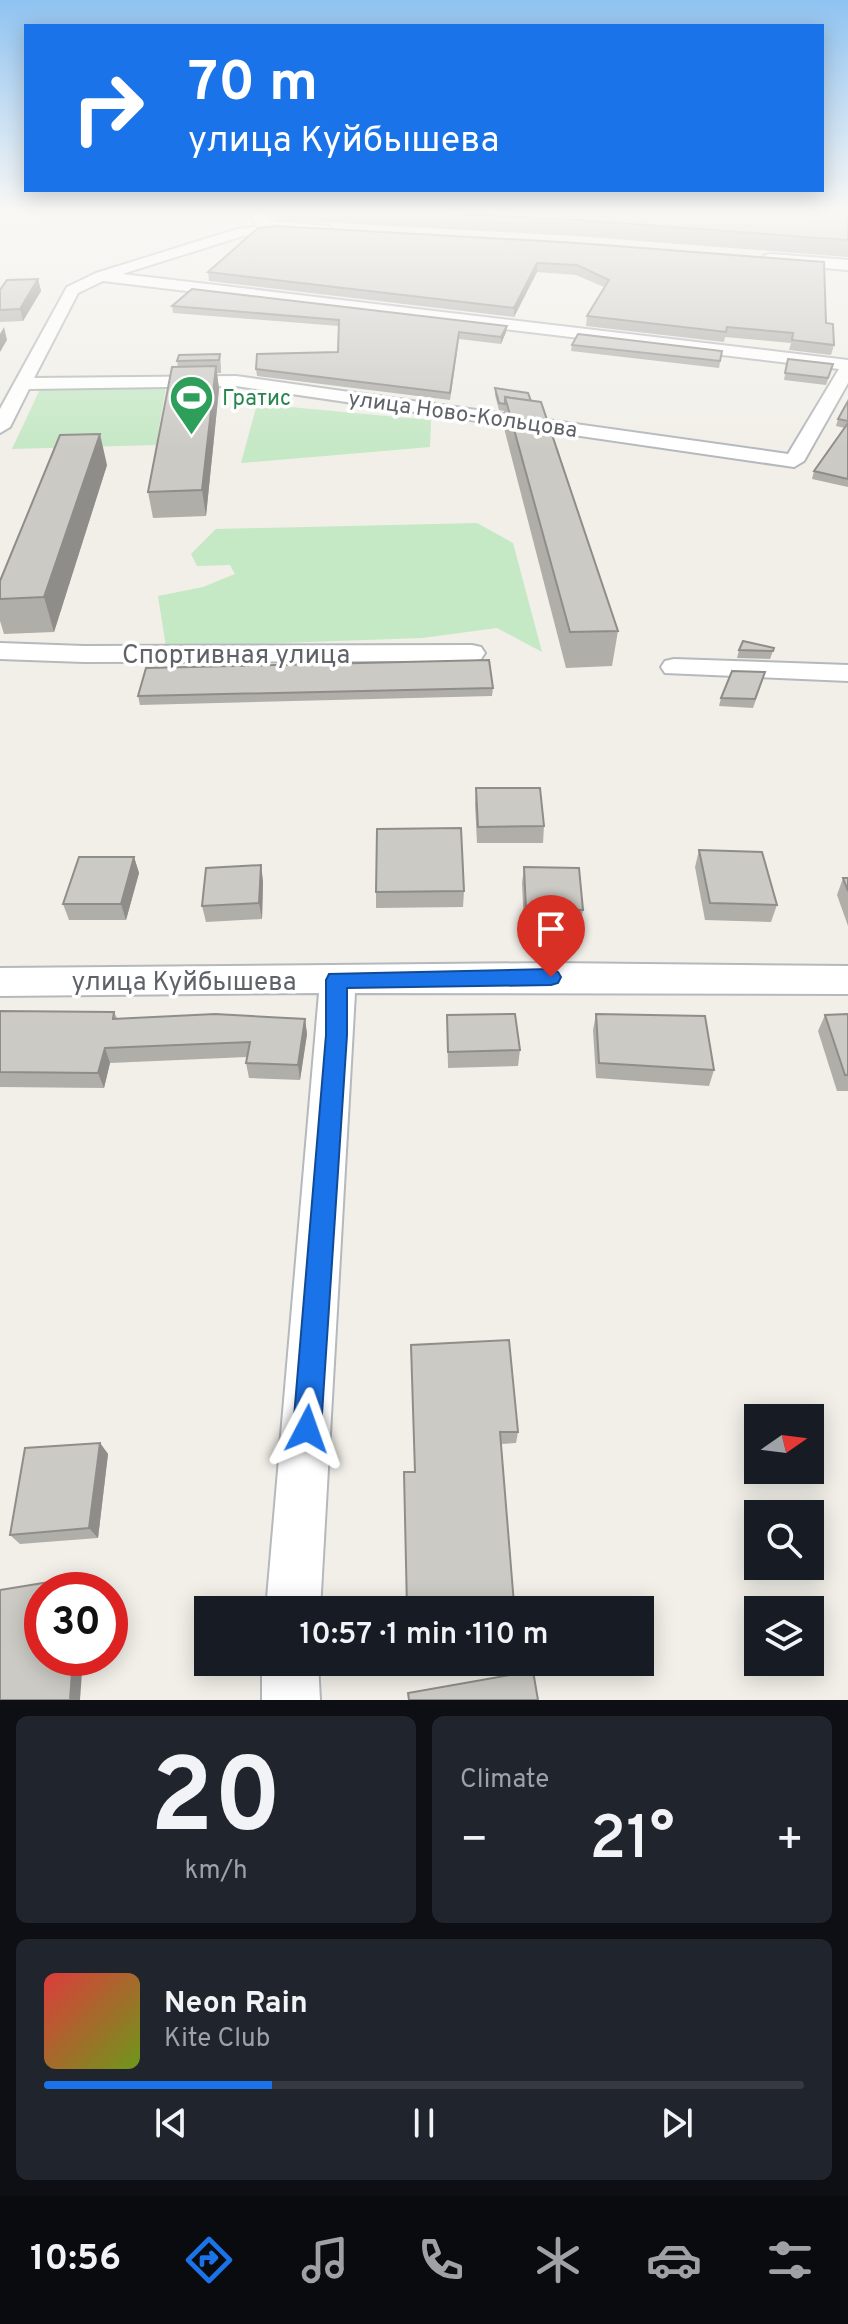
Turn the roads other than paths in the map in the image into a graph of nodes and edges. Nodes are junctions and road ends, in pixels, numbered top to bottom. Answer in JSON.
{"nodes":[{"id":1,"x":72,"y":290,"type":"edge"},
{"id":2,"x":220,"y":290,"type":"edge"},
{"id":3,"x":848,"y":366,"type":"edge"},
{"id":4,"x":23,"y":384,"type":"junction"},
{"id":5,"x":0,"y":427,"type":"edge"},
{"id":6,"x":0,"y":651,"type":"edge"},
{"id":7,"x":472,"y":653,"type":"dead end"},
{"id":8,"x":674,"y":667,"type":"dead end"},
{"id":9,"x":848,"y":673,"type":"edge"},
{"id":10,"x":337,"y":980,"type":"junction"},
{"id":11,"x":848,"y":980,"type":"edge"},
{"id":12,"x":0,"y":982,"type":"edge"},
{"id":13,"x":294,"y":1596,"type":"edge"},
{"id":14,"x":290,"y":1676,"type":"edge"},
{"id":15,"x":291,"y":1700,"type":"edge"}],
"edges":[{"from":1,"to":4,"type":"street"},
{"from":2,"to":3,"type":"street"},
{"from":3,"to":4,"type":"street","name":"улица Ново-Кольцова"},
{"from":4,"to":5,"type":"street"},
{"from":6,"to":7,"type":"street","name":"Спортивная улица"},
{"from":8,"to":9,"type":"street"},
{"from":10,"to":11,"type":"street","name":"улица Куйбышева"},
{"from":10,"to":12,"type":"street","name":"улица Куйбышева"},
{"from":10,"to":13,"type":"street"},
{"from":14,"to":15,"type":"street"}]}
